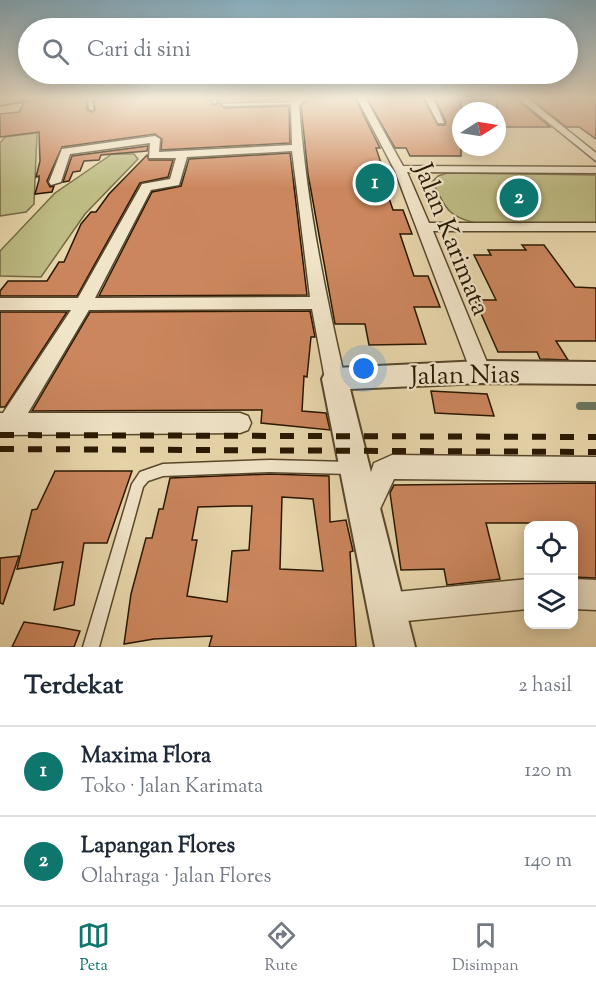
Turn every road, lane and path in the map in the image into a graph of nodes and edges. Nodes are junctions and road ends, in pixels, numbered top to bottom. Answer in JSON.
{"nodes":[{"id":1,"x":297,"y":128,"type":"edge"},
{"id":2,"x":376,"y":128,"type":"edge"},
{"id":3,"x":559,"y":128,"type":"edge"},
{"id":4,"x":296,"y":148,"type":"junction"},
{"id":5,"x":182,"y":154,"type":"junction"},
{"id":6,"x":596,"y":158,"type":"edge"},
{"id":7,"x":399,"y":169,"type":"junction"},
{"id":8,"x":596,"y":170,"type":"edge"},
{"id":9,"x":55,"y":182,"type":"dead end"},
{"id":10,"x":424,"y":227,"type":"junction"},
{"id":11,"x":596,"y":227,"type":"edge"},
{"id":12,"x":84,"y":303,"type":"junction"},
{"id":13,"x":319,"y":303,"type":"junction"},
{"id":14,"x":0,"y":304,"type":"edge"},
{"id":15,"x":481,"y":372,"type":"junction"},
{"id":16,"x":596,"y":373,"type":"edge"},
{"id":17,"x":335,"y":378,"type":"junction"},
{"id":18,"x":240,"y":423,"type":"dead end"},
{"id":19,"x":5,"y":424,"type":"edge"},
{"id":20,"x":350,"y":452,"type":"junction"},
{"id":21,"x":596,"y":469,"type":"edge"},
{"id":22,"x":364,"y":516,"type":"junction"},
{"id":23,"x":524,"y":594,"type":"edge"},
{"id":24,"x":578,"y":594,"type":"edge"},
{"id":25,"x":596,"y":595,"type":"edge"},
{"id":26,"x":386,"y":608,"type":"junction"},
{"id":27,"x":91,"y":647,"type":"edge"},
{"id":28,"x":395,"y":647,"type":"edge"}],
"edges":[{"from":1,"to":4,"type":"street"},
{"from":2,"to":7,"type":"street","name":"Jalan Karimata"},
{"from":3,"to":6,"type":"street"},
{"from":4,"to":5,"type":"street"},
{"from":4,"to":13,"type":"street"},
{"from":5,"to":9,"type":"street"},
{"from":5,"to":12,"type":"street"},
{"from":7,"to":8,"type":"street"},
{"from":7,"to":10,"type":"street","name":"Jalan Karimata"},
{"from":10,"to":11,"type":"street"},
{"from":10,"to":15,"type":"street","name":"Jalan Karimata"},
{"from":12,"to":13,"type":"street"},
{"from":12,"to":14,"type":"street"},
{"from":12,"to":19,"type":"street"},
{"from":13,"to":17,"type":"street"},
{"from":15,"to":16,"type":"street","name":"Jalan Nias"},
{"from":15,"to":17,"type":"street","name":"Jalan Nias"},
{"from":17,"to":20,"type":"street"},
{"from":18,"to":19,"type":"street"},
{"from":20,"to":22,"type":"street"},
{"from":20,"to":27,"type":"lane"},
{"from":21,"to":22,"type":"street"},
{"from":22,"to":26,"type":"street"},
{"from":23,"to":26,"type":"street"},
{"from":24,"to":25,"type":"street"},
{"from":26,"to":28,"type":"street"}]}
